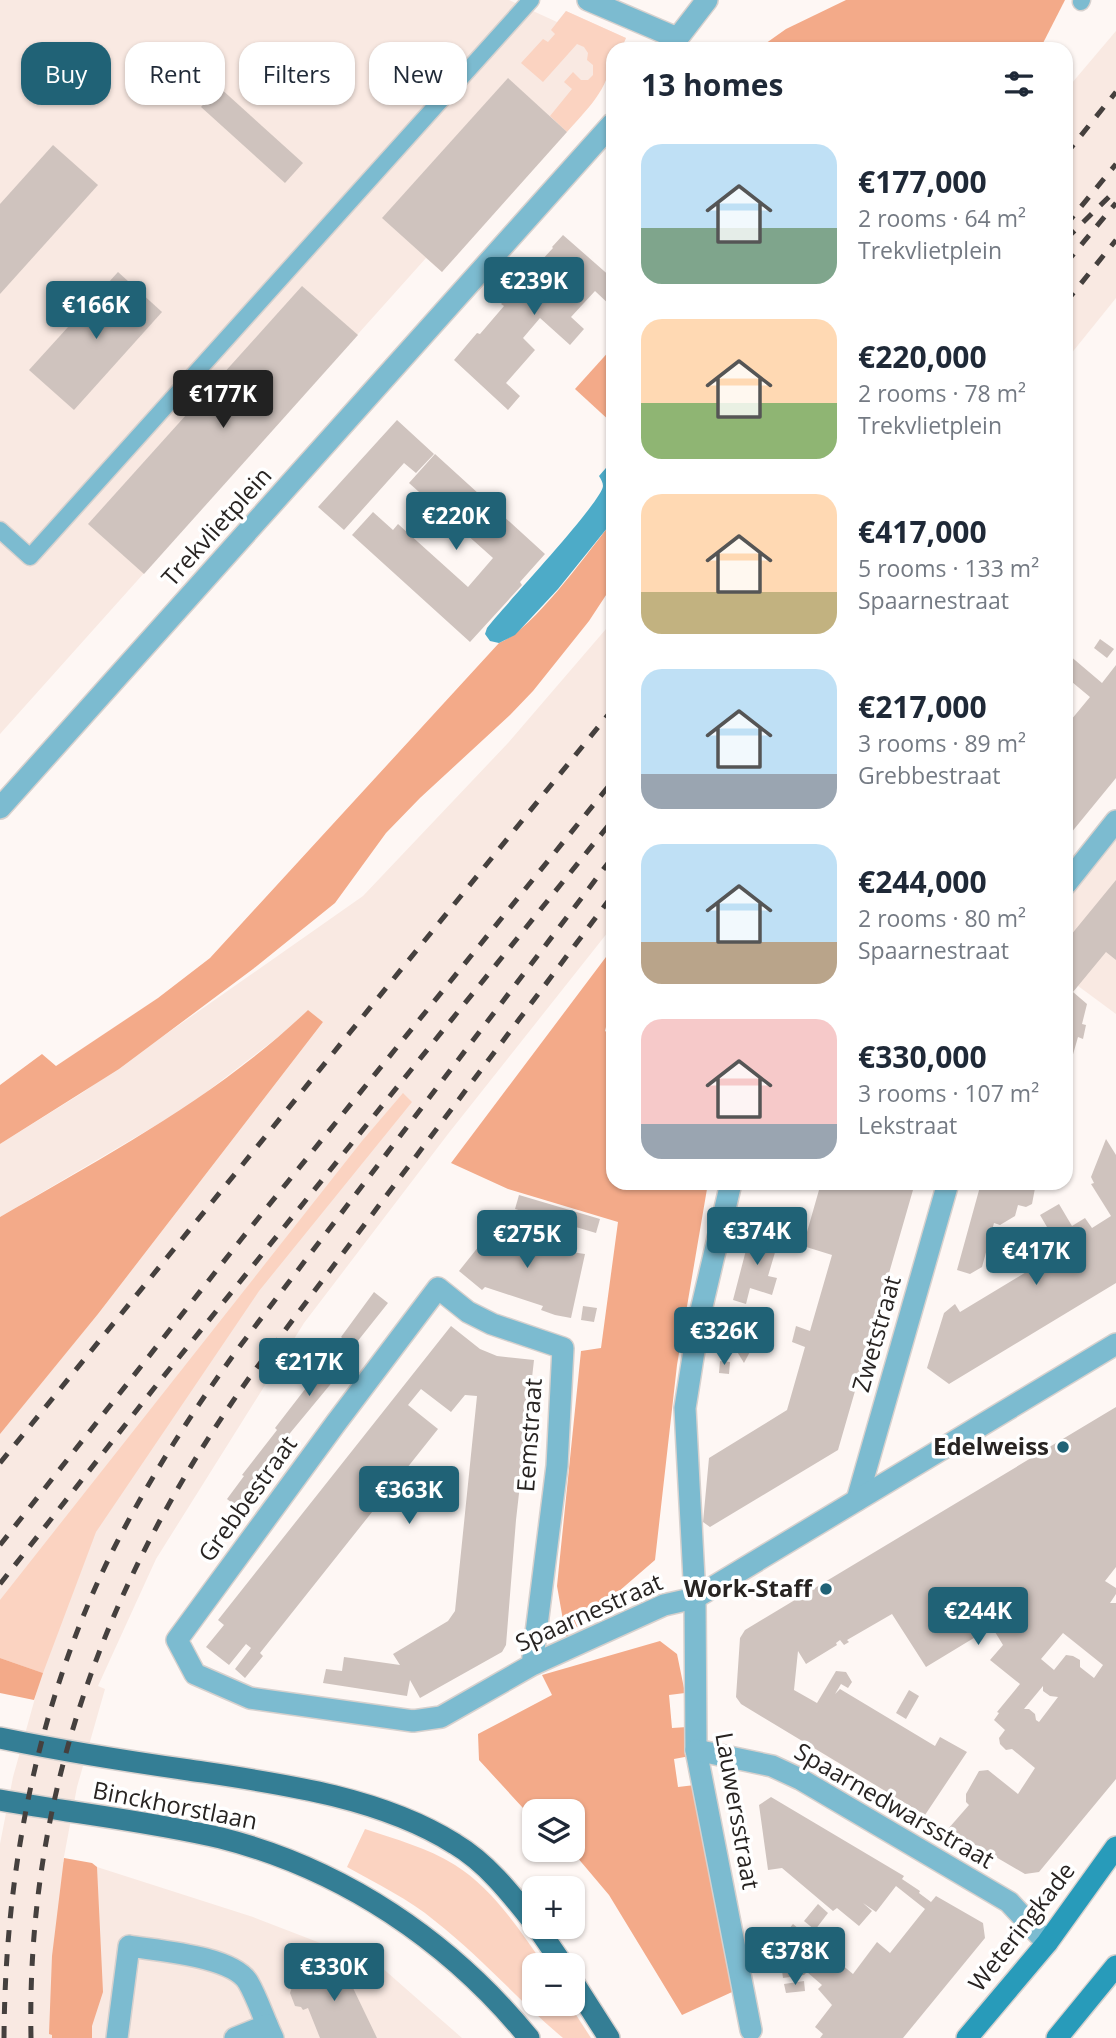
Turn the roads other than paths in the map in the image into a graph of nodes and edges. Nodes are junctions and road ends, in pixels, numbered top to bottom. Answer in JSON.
{"nodes":[{"id":1,"x":531,"y":0,"type":"edge"},
{"id":2,"x":588,"y":0,"type":"edge"},
{"id":3,"x":707,"y":0,"type":"edge"},
{"id":4,"x":669,"y":42,"type":"edge"},
{"id":5,"x":675,"y":42,"type":"edge"},
{"id":6,"x":606,"y":131,"type":"edge"},
{"id":7,"x":0,"y":530,"type":"edge"},
{"id":8,"x":0,"y":808,"type":"edge"},
{"id":9,"x":1116,"y":821,"type":"edge"},
{"id":10,"x":1073,"y":875,"type":"edge"},
{"id":11,"x":729,"y":1190,"type":"edge"},
{"id":12,"x":946,"y":1190,"type":"edge"},
{"id":13,"x":438,"y":1288,"type":"joint"},
{"id":14,"x":1116,"y":1344,"type":"edge"},
{"id":15,"x":858,"y":1500,"type":"junction"},
{"id":16,"x":695,"y":1598,"type":"junction"},
{"id":17,"x":177,"y":1640,"type":"joint"},
{"id":18,"x":532,"y":1665,"type":"junction"},
{"id":19,"x":0,"y":1738,"type":"edge"},
{"id":20,"x":695,"y":1750,"type":"junction"},
{"id":21,"x":0,"y":1800,"type":"edge"},
{"id":22,"x":1116,"y":1847,"type":"edge"},
{"id":23,"x":522,"y":1909,"type":"edge"},
{"id":24,"x":1047,"y":1943,"type":"junction"},
{"id":25,"x":1116,"y":1966,"type":"edge"},
{"id":26,"x":585,"y":2000,"type":"edge"},
{"id":27,"x":751,"y":2030,"type":"dead end"},
{"id":28,"x":270,"y":2031,"type":"edge"},
{"id":29,"x":117,"y":2038,"type":"edge"},
{"id":30,"x":235,"y":2038,"type":"edge"},
{"id":31,"x":529,"y":2038,"type":"edge"},
{"id":32,"x":609,"y":2038,"type":"edge"},
{"id":33,"x":967,"y":2038,"type":"edge"},
{"id":34,"x":1057,"y":2038,"type":"edge"}],
"edges":[{"from":1,"to":7,"type":"lane"},
{"from":2,"to":4,"type":"street"},
{"from":3,"to":5,"type":"street"},
{"from":6,"to":8,"type":"street","name":"Trekvlietplein"},
{"from":9,"to":10,"type":"street"},
{"from":11,"to":16,"type":"street","name":"Lauwersstraat"},
{"from":12,"to":15,"type":"street","name":"Zwetstraat"},
{"from":13,"to":17,"type":"street","name":"Grebbestraat"},
{"from":13,"to":18,"type":"street","name":"Eemstraat"},
{"from":14,"to":15,"type":"street","name":"Spaarnestraat"},
{"from":15,"to":16,"type":"street","name":"Spaarnestraat"},
{"from":16,"to":18,"type":"street","name":"Spaarnestraat"},
{"from":16,"to":20,"type":"street","name":"Lauwersstraat"},
{"from":17,"to":18,"type":"street","name":"Spaarnestraat"},
{"from":19,"to":23,"type":"main road","name":"Binckhorstlaan"},
{"from":20,"to":24,"type":"street","name":"Spaarnedwarsstraat"},
{"from":20,"to":27,"type":"street","name":"Lauwersstraat"},
{"from":21,"to":31,"type":"main road","name":"Binckhorstlaan"},
{"from":22,"to":24,"type":"street","name":"Weteringkade"},
{"from":24,"to":33,"type":"street","name":"Weteringkade"},
{"from":25,"to":34,"type":"street"},
{"from":26,"to":32,"type":"main road"},
{"from":28,"to":29,"type":"street"},
{"from":28,"to":30,"type":"street"}]}
